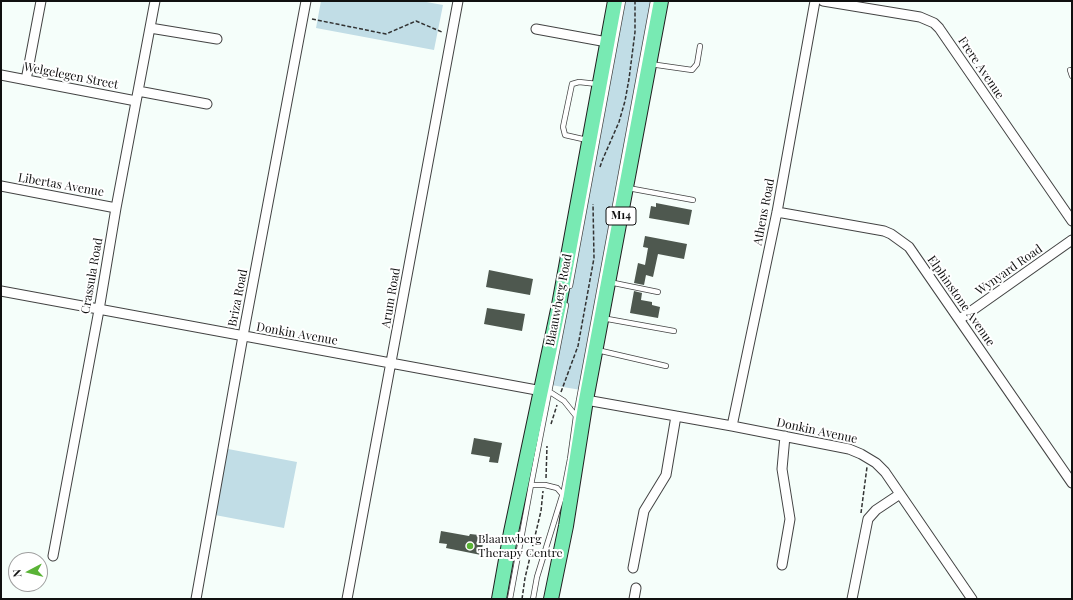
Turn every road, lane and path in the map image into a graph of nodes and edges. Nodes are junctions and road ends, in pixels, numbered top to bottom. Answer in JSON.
{"nodes":[{"id":1,"x":41,"y":1,"type":"edge"},
{"id":2,"x":155,"y":1,"type":"edge"},
{"id":3,"x":306,"y":1,"type":"edge"},
{"id":4,"x":458,"y":1,"type":"edge"},
{"id":5,"x":615,"y":1,"type":"edge"},
{"id":6,"x":635,"y":1,"type":"edge"},
{"id":7,"x":653,"y":1,"type":"edge"},
{"id":8,"x":661,"y":1,"type":"edge"},
{"id":9,"x":815,"y":1,"type":"edge"},
{"id":10,"x":823,"y":1,"type":"edge"},
{"id":11,"x":303,"y":17,"type":"junction"},
{"id":12,"x":150,"y":28,"type":"junction"},
{"id":13,"x":536,"y":29,"type":"dead end"},
{"id":14,"x":451,"y":35,"type":"junction"},
{"id":15,"x":217,"y":40,"type":"dead end"},
{"id":16,"x":607,"y":42,"type":"junction"},
{"id":17,"x":700,"y":46,"type":"dead end"},
{"id":18,"x":650,"y":64,"type":"junction"},
{"id":19,"x":1070,"y":70,"type":"dead end"},
{"id":20,"x":1,"y":75,"type":"edge"},
{"id":21,"x":1072,"y":76,"type":"edge"},
{"id":22,"x":26,"y":80,"type":"junction"},
{"id":23,"x":599,"y":84,"type":"junction"},
{"id":24,"x":138,"y":91,"type":"junction"},
{"id":25,"x":136,"y":100,"type":"junction"},
{"id":26,"x":207,"y":104,"type":"dead end"},
{"id":27,"x":589,"y":141,"type":"junction"},
{"id":28,"x":600,"y":168,"type":"dead end"},
{"id":29,"x":1,"y":186,"type":"edge"},
{"id":30,"x":626,"y":188,"type":"junction"},
{"id":31,"x":693,"y":200,"type":"dead end"},
{"id":32,"x":593,"y":204,"type":"dead end"},
{"id":33,"x":116,"y":208,"type":"junction"},
{"id":34,"x":777,"y":212,"type":"junction"},
{"id":35,"x":1072,"y":221,"type":"edge"},
{"id":36,"x":1072,"y":240,"type":"edge"},
{"id":37,"x":609,"y":282,"type":"junction"},
{"id":38,"x":1,"y":291,"type":"edge"},
{"id":39,"x":569,"y":291,"type":"dead end"},
{"id":40,"x":658,"y":292,"type":"dead end"},
{"id":41,"x":567,"y":299,"type":"dead end"},
{"id":42,"x":99,"y":310,"type":"junction"},
{"id":43,"x":602,"y":318,"type":"junction"},
{"id":44,"x":960,"y":319,"type":"junction"},
{"id":45,"x":674,"y":331,"type":"dead end"},
{"id":46,"x":243,"y":336,"type":"junction"},
{"id":47,"x":596,"y":350,"type":"junction"},
{"id":48,"x":392,"y":362,"type":"junction"},
{"id":49,"x":666,"y":366,"type":"dead end"},
{"id":50,"x":546,"y":392,"type":"junction"},
{"id":51,"x":559,"y":398,"type":"junction"},
{"id":52,"x":586,"y":400,"type":"junction"},
{"id":53,"x":576,"y":416,"type":"junction"},
{"id":54,"x":676,"y":416,"type":"junction"},
{"id":55,"x":551,"y":423,"type":"dead end"},
{"id":56,"x":732,"y":426,"type":"junction"},
{"id":57,"x":534,"y":428,"type":"junction"},
{"id":58,"x":582,"y":432,"type":"junction"},
{"id":59,"x":786,"y":436,"type":"junction"},
{"id":60,"x":547,"y":444,"type":"dead end"},
{"id":61,"x":868,"y":458,"type":"junction"},
{"id":62,"x":1072,"y":483,"type":"edge"},
{"id":63,"x":531,"y":485,"type":"junction"},
{"id":64,"x":545,"y":485,"type":"junction"},
{"id":65,"x":900,"y":494,"type":"junction"},
{"id":66,"x":563,"y":496,"type":"junction"},
{"id":67,"x":865,"y":526,"type":"junction"},
{"id":68,"x":53,"y":556,"type":"dead end"},
{"id":69,"x":782,"y":565,"type":"dead end"},
{"id":70,"x":633,"y":568,"type":"dead end"},
{"id":71,"x":636,"y":588,"type":"dead end"},
{"id":72,"x":196,"y":599,"type":"edge"},
{"id":73,"x":348,"y":599,"type":"edge"},
{"id":74,"x":499,"y":599,"type":"edge"},
{"id":75,"x":510,"y":599,"type":"edge"},
{"id":76,"x":522,"y":599,"type":"edge"},
{"id":77,"x":533,"y":599,"type":"edge"},
{"id":78,"x":551,"y":599,"type":"edge"},
{"id":79,"x":634,"y":599,"type":"edge"},
{"id":80,"x":852,"y":599,"type":"edge"},
{"id":81,"x":972,"y":599,"type":"edge"}],
"edges":[{"from":1,"to":22,"type":"street"},
{"from":2,"to":12,"type":"street","name":"Crassula Road"},
{"from":3,"to":11,"type":"street","name":"Briza Road"},
{"from":4,"to":14,"type":"street","name":"Arum Road"},
{"from":5,"to":16,"type":"main road","name":"Blaauwberg Road"},
{"from":5,"to":39,"type":"lane"},
{"from":6,"to":28,"type":"path"},
{"from":7,"to":53,"type":"lane"},
{"from":8,"to":18,"type":"main road","number":"M14"},
{"from":9,"to":34,"type":"street","name":"Athens Road"},
{"from":10,"to":35,"type":"street","name":"Frere Avenue"},
{"from":11,"to":14,"type":"path"},
{"from":11,"to":46,"type":"street","name":"Briza Road"},
{"from":12,"to":15,"type":"street"},
{"from":12,"to":24,"type":"street","name":"Crassula Road"},
{"from":13,"to":16,"type":"street"},
{"from":14,"to":48,"type":"street","name":"Arum Road"},
{"from":16,"to":23,"type":"main road","name":"Blaauwberg Road"},
{"from":17,"to":18,"type":"lane"},
{"from":18,"to":30,"type":"main road","number":"M14"},
{"from":19,"to":21,"type":"lane"},
{"from":20,"to":22,"type":"street","name":"Welgelegen Street"},
{"from":22,"to":25,"type":"street","name":"Welgelegen Street"},
{"from":23,"to":27,"type":"main road","name":"Blaauwberg Road"},
{"from":23,"to":27,"type":"lane"},
{"from":24,"to":25,"type":"street","name":"Crassula Road"},
{"from":24,"to":26,"type":"street"},
{"from":25,"to":33,"type":"street","name":"Crassula Road"},
{"from":27,"to":50,"type":"main road","name":"Blaauwberg Road"},
{"from":29,"to":33,"type":"street","name":"Libertas Avenue"},
{"from":30,"to":31,"type":"lane"},
{"from":30,"to":37,"type":"main road","number":"M14"},
{"from":32,"to":51,"type":"path"},
{"from":33,"to":42,"type":"street","name":"Crassula Road"},
{"from":34,"to":44,"type":"street","name":"Elphinstone Avenue"},
{"from":34,"to":56,"type":"street","name":"Athens Road"},
{"from":36,"to":44,"type":"street","name":"Wynyard Road"},
{"from":37,"to":40,"type":"lane"},
{"from":37,"to":43,"type":"main road","number":"M14"},
{"from":38,"to":42,"type":"street","name":"Donkin Avenue"},
{"from":41,"to":50,"type":"lane"},
{"from":42,"to":46,"type":"street","name":"Donkin Avenue"},
{"from":42,"to":68,"type":"street","name":"Crassula Road"},
{"from":43,"to":45,"type":"lane"},
{"from":43,"to":47,"type":"main road","number":"M14"},
{"from":44,"to":62,"type":"street","name":"Elphinstone Avenue"},
{"from":46,"to":48,"type":"street","name":"Donkin Avenue"},
{"from":46,"to":72,"type":"street","name":"Briza Road"},
{"from":47,"to":49,"type":"lane"},
{"from":47,"to":52,"type":"main road","number":"M14"},
{"from":48,"to":50,"type":"street","name":"Donkin Avenue"},
{"from":48,"to":73,"type":"street","name":"Arum Road"},
{"from":50,"to":51,"type":"lane"},
{"from":50,"to":57,"type":"main road","name":"Blaauwberg Road"},
{"from":50,"to":63,"type":"lane"},
{"from":51,"to":53,"type":"lane"},
{"from":51,"to":55,"type":"path"},
{"from":52,"to":54,"type":"street","name":"Donkin Avenue"},
{"from":52,"to":58,"type":"main road","number":"M14"},
{"from":53,"to":66,"type":"lane"},
{"from":54,"to":56,"type":"street","name":"Donkin Avenue"},
{"from":54,"to":70,"type":"street"},
{"from":56,"to":59,"type":"street","name":"Donkin Avenue"},
{"from":57,"to":63,"type":"lane"},
{"from":57,"to":74,"type":"main road","name":"Blaauwberg Road"},
{"from":58,"to":66,"type":"lane"},
{"from":58,"to":78,"type":"main road","number":"M14"},
{"from":59,"to":61,"type":"street","name":"Donkin Avenue"},
{"from":59,"to":69,"type":"street"},
{"from":60,"to":64,"type":"path"},
{"from":61,"to":65,"type":"street","name":"Donkin Avenue"},
{"from":61,"to":67,"type":"path"},
{"from":63,"to":64,"type":"lane"},
{"from":63,"to":75,"type":"lane"},
{"from":64,"to":66,"type":"lane"},
{"from":64,"to":76,"type":"path"},
{"from":65,"to":67,"type":"street"},
{"from":65,"to":81,"type":"street","name":"Donkin Avenue"},
{"from":66,"to":77,"type":"lane"},
{"from":67,"to":80,"type":"street"},
{"from":71,"to":79,"type":"street"}]}
